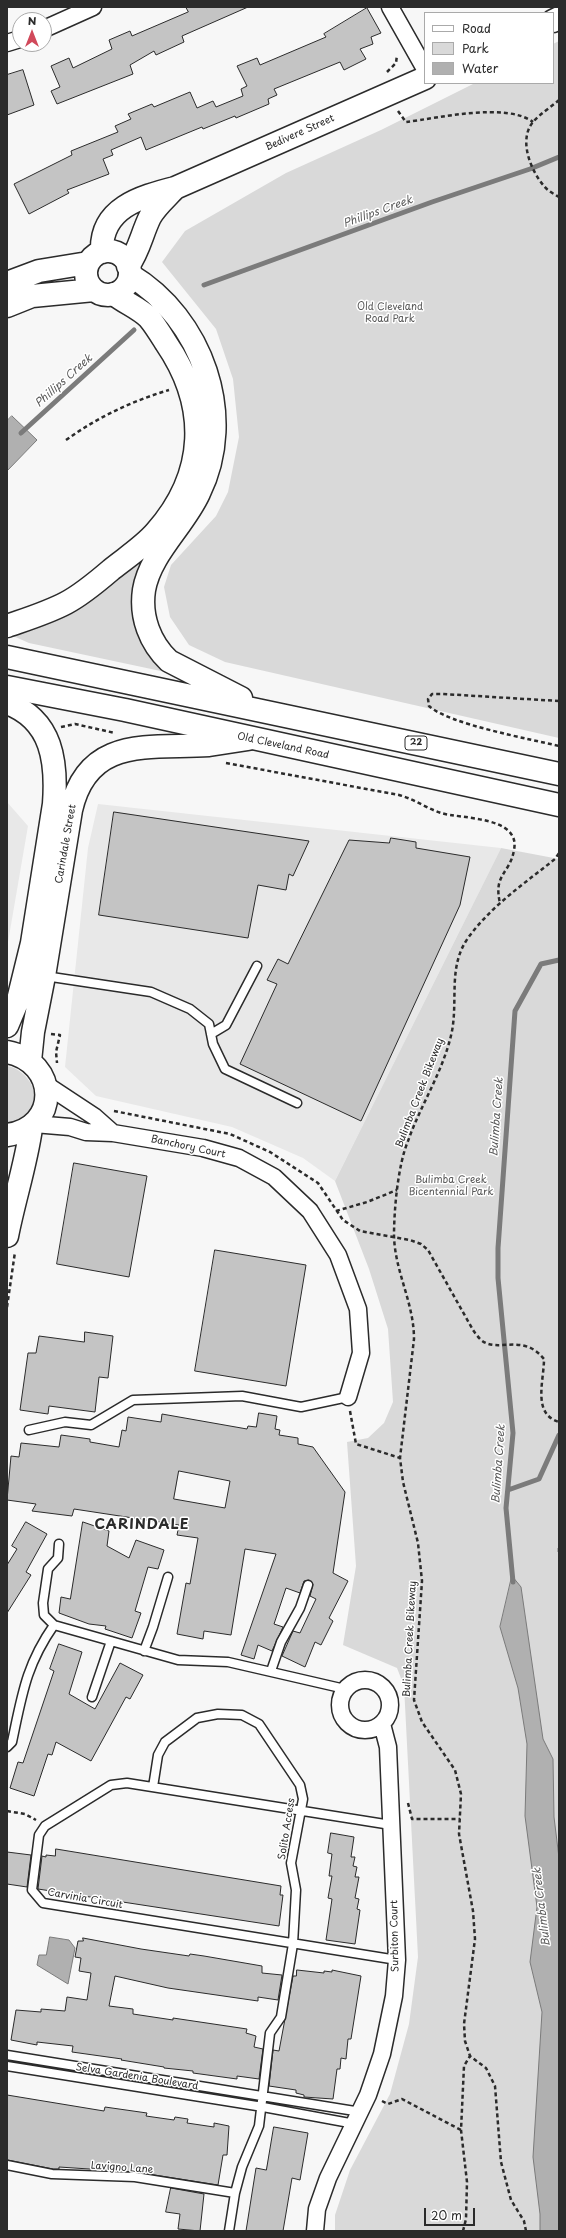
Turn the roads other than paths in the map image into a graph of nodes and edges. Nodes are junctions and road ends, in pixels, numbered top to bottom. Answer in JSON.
{"nodes":[{"id":1,"x":93,"y":7,"type":"edge"},
{"id":2,"x":390,"y":7,"type":"edge"},
{"id":3,"x":52,"y":25,"type":"edge"},
{"id":4,"x":424,"y":67,"type":"edge"},
{"id":5,"x":424,"y":78,"type":"edge"},
{"id":6,"x":175,"y":188,"type":"junction"},
{"id":7,"x":95,"y":258,"type":"junction"},
{"id":8,"x":129,"y":270,"type":"junction"},
{"id":9,"x":7,"y":283,"type":"edge"},
{"id":10,"x":104,"y":292,"type":"junction"},
{"id":11,"x":7,"y":306,"type":"edge"},
{"id":12,"x":7,"y":626,"type":"edge"},
{"id":13,"x":7,"y":657,"type":"edge"},
{"id":14,"x":7,"y":687,"type":"edge"},
{"id":15,"x":7,"y":703,"type":"edge"},
{"id":16,"x":274,"y":714,"type":"junction"},
{"id":17,"x":248,"y":739,"type":"junction"},
{"id":18,"x":559,"y":774,"type":"edge"},
{"id":19,"x":558,"y":805,"type":"edge"},
{"id":20,"x":257,"y":966,"type":"dead end"},
{"id":21,"x":34,"y":975,"type":"junction"},
{"id":22,"x":7,"y":1026,"type":"edge"},
{"id":23,"x":211,"y":1034,"type":"junction"},
{"id":24,"x":7,"y":1052,"type":"edge"},
{"id":25,"x":30,"y":1061,"type":"junction"},
{"id":26,"x":45,"y":1084,"type":"junction"},
{"id":27,"x":297,"y":1103,"type":"dead end"},
{"id":28,"x":32,"y":1126,"type":"junction"},
{"id":29,"x":113,"y":1133,"type":"junction"},
{"id":30,"x":7,"y":1135,"type":"edge"},
{"id":31,"x":7,"y":1236,"type":"edge"},
{"id":32,"x":348,"y":1397,"type":"joint"},
{"id":33,"x":29,"y":1430,"type":"dead end"},
{"id":34,"x":58,"y":1544,"type":"dead end"},
{"id":35,"x":168,"y":1577,"type":"dead end"},
{"id":36,"x":308,"y":1585,"type":"dead end"},
{"id":37,"x":54,"y":1625,"type":"junction"},
{"id":38,"x":111,"y":1641,"type":"junction"},
{"id":39,"x":144,"y":1651,"type":"junction"},
{"id":40,"x":271,"y":1671,"type":"junction"},
{"id":41,"x":345,"y":1689,"type":"junction"},
{"id":42,"x":92,"y":1697,"type":"dead end"},
{"id":43,"x":382,"y":1724,"type":"junction"},
{"id":44,"x":7,"y":1747,"type":"edge"},
{"id":45,"x":153,"y":1787,"type":"junction"},
{"id":46,"x":300,"y":1810,"type":"junction"},
{"id":47,"x":391,"y":1825,"type":"junction"},
{"id":48,"x":293,"y":1944,"type":"junction"},
{"id":49,"x":397,"y":1960,"type":"junction"},
{"id":50,"x":7,"y":2055,"type":"edge"},
{"id":51,"x":7,"y":2066,"type":"edge"},
{"id":52,"x":262,"y":2096,"type":"junction"},
{"id":53,"x":263,"y":2107,"type":"junction"},
{"id":54,"x":358,"y":2118,"type":"junction"},
{"id":55,"x":7,"y":2165,"type":"edge"},
{"id":56,"x":235,"y":2193,"type":"junction"},
{"id":57,"x":229,"y":2231,"type":"edge"},
{"id":58,"x":315,"y":2231,"type":"edge"}],
"edges":[{"from":1,"to":3,"type":"street"},
{"from":2,"to":4,"type":"street"},
{"from":5,"to":6,"type":"main road","name":"Bedivere Street"},
{"from":6,"to":7,"type":"main road","name":"Bedivere Street"},
{"from":6,"to":8,"type":"main road","name":"Bedivere Street"},
{"from":7,"to":8,"type":"main road"},
{"from":7,"to":9,"type":"main road"},
{"from":7,"to":10,"type":"main road"},
{"from":8,"to":10,"type":"main road"},
{"from":8,"to":16,"type":"main road"},
{"from":10,"to":11,"type":"main road"},
{"from":10,"to":12,"type":"main road"},
{"from":13,"to":16,"type":"main road","number":"22"},
{"from":14,"to":17,"type":"main road","name":"Old Cleveland Road"},
{"from":15,"to":21,"type":"main road","name":"Carindale Street"},
{"from":16,"to":18,"type":"main road","number":"22"},
{"from":17,"to":19,"type":"main road","name":"Old Cleveland Road"},
{"from":17,"to":21,"type":"main road","name":"Carindale Street"},
{"from":20,"to":23,"type":"lane"},
{"from":21,"to":22,"type":"main road","name":"Carindale Street"},
{"from":21,"to":23,"type":"lane"},
{"from":21,"to":25,"type":"main road","name":"Carindale Street"},
{"from":23,"to":27,"type":"lane"},
{"from":24,"to":25,"type":"main road"},
{"from":25,"to":26,"type":"main road"},
{"from":26,"to":28,"type":"main road"},
{"from":26,"to":29,"type":"street","name":"Banchory Court"},
{"from":28,"to":29,"type":"street","name":"Banchory Court"},
{"from":28,"to":30,"type":"main road"},
{"from":28,"to":31,"type":"main road"},
{"from":29,"to":32,"type":"street","name":"Banchory Court"},
{"from":32,"to":33,"type":"lane"},
{"from":34,"to":37,"type":"lane"},
{"from":35,"to":39,"type":"lane"},
{"from":36,"to":40,"type":"lane"},
{"from":37,"to":38,"type":"lane"},
{"from":37,"to":44,"type":"lane"},
{"from":38,"to":39,"type":"lane"},
{"from":38,"to":42,"type":"lane"},
{"from":39,"to":40,"type":"lane"},
{"from":40,"to":41,"type":"lane"},
{"from":41,"to":43,"type":"street"},
{"from":41,"to":43,"type":"street"},
{"from":43,"to":47,"type":"street","name":"Surbiton Court"},
{"from":45,"to":46,"type":"lane"},
{"from":45,"to":46,"type":"lane","name":"Solito Access"},
{"from":45,"to":48,"type":"lane","name":"Carvinia Circuit"},
{"from":46,"to":47,"type":"lane"},
{"from":46,"to":48,"type":"lane","name":"Solito Access"},
{"from":47,"to":49,"type":"street","name":"Surbiton Court"},
{"from":48,"to":49,"type":"lane","name":"Carvinia Circuit"},
{"from":48,"to":52,"type":"lane","name":"Solito Access"},
{"from":49,"to":54,"type":"street","name":"Surbiton Court"},
{"from":50,"to":52,"type":"lane","name":"Selva Gardenia Boulevard"},
{"from":51,"to":53,"type":"lane","name":"Selva Gardenia Boulevard"},
{"from":52,"to":53,"type":"lane"},
{"from":52,"to":54,"type":"lane","name":"Selva Gardenia Boulevard"},
{"from":53,"to":54,"type":"lane","name":"Selva Gardenia Boulevard"},
{"from":53,"to":56,"type":"lane"},
{"from":54,"to":58,"type":"street","name":"Surbiton Court"},
{"from":55,"to":56,"type":"lane","name":"Lavigno Lane"},
{"from":56,"to":57,"type":"lane"}]}
